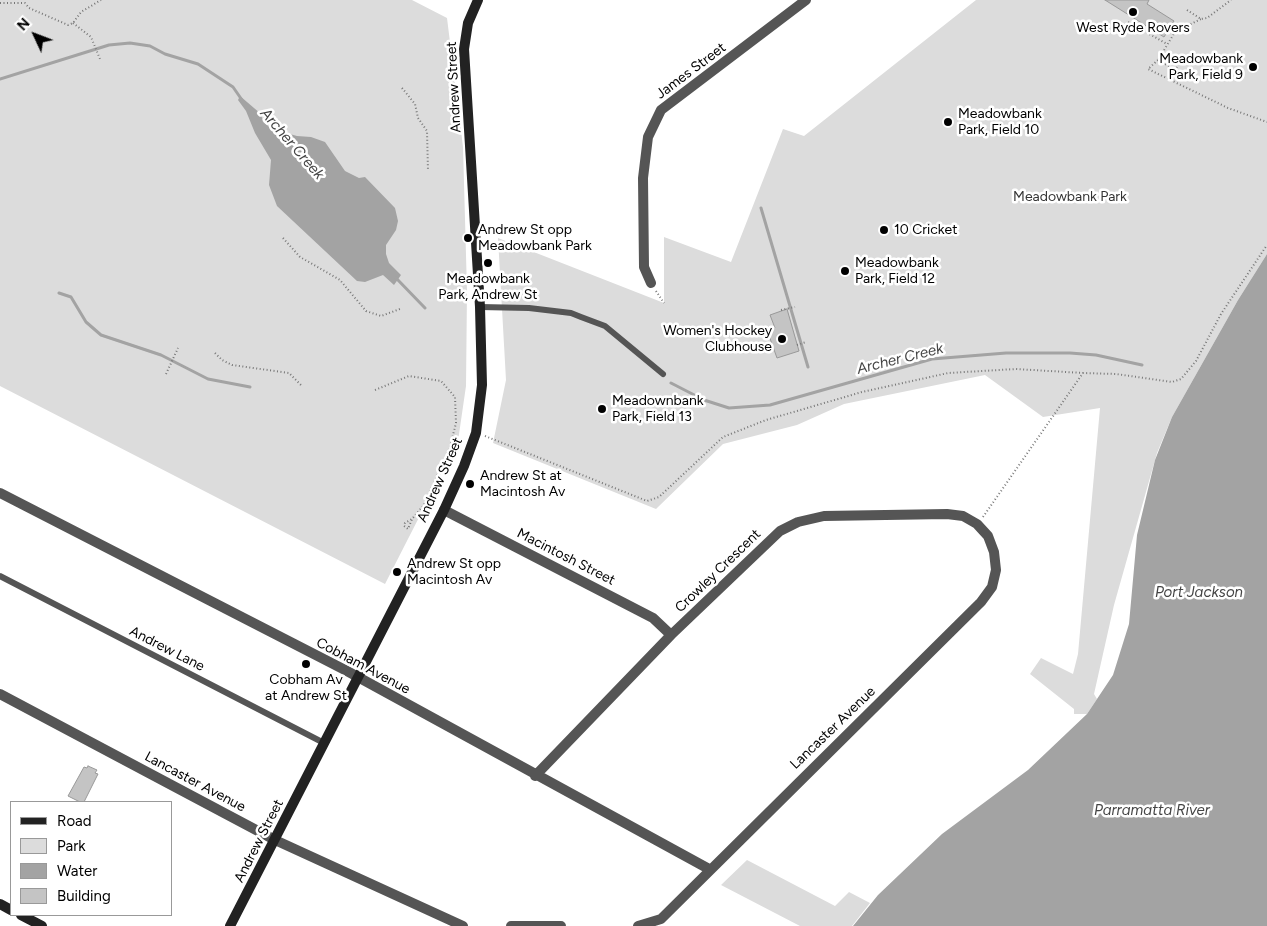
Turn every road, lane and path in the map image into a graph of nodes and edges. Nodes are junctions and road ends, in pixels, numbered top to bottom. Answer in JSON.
{"nodes":[{"id":1,"x":100,"y":0,"type":"edge"},
{"id":2,"x":478,"y":0,"type":"edge"},
{"id":3,"x":806,"y":0,"type":"edge"},
{"id":4,"x":1231,"y":0,"type":"edge"},
{"id":5,"x":0,"y":3,"type":"edge"},
{"id":6,"x":1187,"y":10,"type":"dead end"},
{"id":7,"x":1201,"y":18,"type":"junction"},
{"id":8,"x":1128,"y":22,"type":"dead end"},
{"id":9,"x":74,"y":23,"type":"junction"},
{"id":10,"x":1167,"y":44,"type":"junction"},
{"id":11,"x":100,"y":57,"type":"dead end"},
{"id":12,"x":1158,"y":60,"type":"junction"},
{"id":13,"x":1177,"y":67,"type":"dead end"},
{"id":14,"x":402,"y":88,"type":"dead end"},
{"id":15,"x":1267,"y":122,"type":"edge"},
{"id":16,"x":428,"y":172,"type":"dead end"},
{"id":17,"x":283,"y":238,"type":"dead end"},
{"id":18,"x":1267,"y":244,"type":"edge"},
{"id":19,"x":651,"y":283,"type":"joint"},
{"id":20,"x":664,"y":303,"type":"dead end"},
{"id":21,"x":795,"y":306,"type":"dead end"},
{"id":22,"x":480,"y":307,"type":"junction"},
{"id":23,"x":400,"y":309,"type":"dead end"},
{"id":24,"x":781,"y":310,"type":"dead end"},
{"id":25,"x":806,"y":342,"type":"dead end"},
{"id":26,"x":797,"y":345,"type":"dead end"},
{"id":27,"x":178,"y":348,"type":"dead end"},
{"id":28,"x":215,"y":352,"type":"dead end"},
{"id":29,"x":1083,"y":373,"type":"junction"},
{"id":30,"x":166,"y":374,"type":"dead end"},
{"id":31,"x":663,"y":374,"type":"dead end"},
{"id":32,"x":302,"y":386,"type":"dead end"},
{"id":33,"x":375,"y":390,"type":"dead end"},
{"id":34,"x":476,"y":433,"type":"junction"},
{"id":35,"x":0,"y":493,"type":"edge"},
{"id":36,"x":444,"y":510,"type":"junction"},
{"id":37,"x":412,"y":519,"type":"dead end"},
{"id":38,"x":977,"y":524,"type":"junction"},
{"id":39,"x":0,"y":576,"type":"edge"},
{"id":40,"x":672,"y":635,"type":"junction"},
{"id":41,"x":357,"y":678,"type":"junction"},
{"id":42,"x":0,"y":694,"type":"edge"},
{"id":43,"x":324,"y":743,"type":"junction"},
{"id":44,"x":536,"y":776,"type":"junction"},
{"id":45,"x":275,"y":840,"type":"junction"},
{"id":46,"x":709,"y":869,"type":"junction"},
{"id":47,"x":22,"y":916,"type":"edge"},
{"id":48,"x":42,"y":926,"type":"edge"},
{"id":49,"x":230,"y":926,"type":"edge"},
{"id":50,"x":463,"y":926,"type":"edge"},
{"id":51,"x":511,"y":926,"type":"edge"},
{"id":52,"x":561,"y":926,"type":"edge"},
{"id":53,"x":638,"y":926,"type":"edge"}],
"edges":[{"from":1,"to":9,"type":"path"},
{"from":2,"to":22,"type":"main road","name":"Andrew Street"},
{"from":3,"to":19,"type":"street","name":"James Street"},
{"from":4,"to":7,"type":"path"},
{"from":5,"to":9,"type":"path"},
{"from":6,"to":7,"type":"path"},
{"from":7,"to":10,"type":"path"},
{"from":8,"to":10,"type":"path"},
{"from":9,"to":11,"type":"path"},
{"from":10,"to":12,"type":"path"},
{"from":12,"to":13,"type":"path"},
{"from":12,"to":15,"type":"path"},
{"from":14,"to":16,"type":"path"},
{"from":17,"to":23,"type":"path"},
{"from":18,"to":29,"type":"path"},
{"from":19,"to":20,"type":"path"},
{"from":21,"to":24,"type":"path"},
{"from":22,"to":31,"type":"lane"},
{"from":22,"to":34,"type":"main road","name":"Andrew Street"},
{"from":25,"to":26,"type":"path"},
{"from":27,"to":30,"type":"path"},
{"from":28,"to":32,"type":"path"},
{"from":29,"to":34,"type":"path"},
{"from":29,"to":38,"type":"path"},
{"from":33,"to":37,"type":"path"},
{"from":34,"to":36,"type":"main road","name":"Andrew Street"},
{"from":35,"to":41,"type":"street","name":"Cobham Avenue"},
{"from":36,"to":40,"type":"street","name":"Macintosh Street"},
{"from":36,"to":41,"type":"main road","name":"Andrew Street"},
{"from":38,"to":40,"type":"street","name":"Crowley Crescent"},
{"from":38,"to":46,"type":"street","name":"Lancaster Avenue"},
{"from":39,"to":43,"type":"lane","name":"Andrew Lane"},
{"from":40,"to":44,"type":"street","name":"Crowley Crescent"},
{"from":41,"to":43,"type":"main road","name":"Andrew Street"},
{"from":41,"to":44,"type":"street","name":"Cobham Avenue"},
{"from":42,"to":45,"type":"street","name":"Lancaster Avenue"},
{"from":43,"to":45,"type":"main road","name":"Andrew Street"},
{"from":44,"to":46,"type":"street","name":"Cobham Avenue"},
{"from":45,"to":49,"type":"main road","name":"Andrew Street"},
{"from":45,"to":50,"type":"street","name":"Lancaster Avenue"},
{"from":46,"to":53,"type":"street","name":"Lancaster Avenue"},
{"from":47,"to":48,"type":"main road"},
{"from":51,"to":52,"type":"street"}]}
